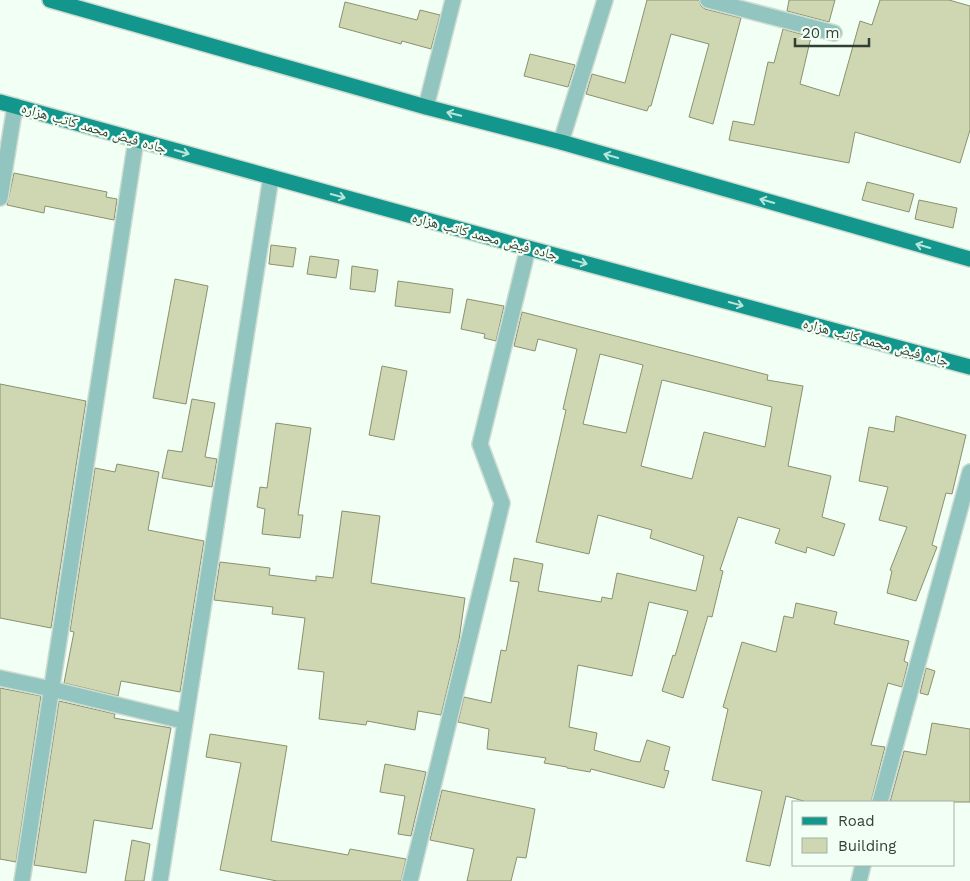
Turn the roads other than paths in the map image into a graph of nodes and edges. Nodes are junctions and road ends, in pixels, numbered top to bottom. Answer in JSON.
{"nodes":[{"id":1,"x":50,"y":0,"type":"edge"},
{"id":2,"x":453,"y":0,"type":"edge"},
{"id":3,"x":605,"y":0,"type":"edge"},
{"id":4,"x":708,"y":0,"type":"edge"},
{"id":5,"x":834,"y":33,"type":"dead end"},
{"id":6,"x":7,"y":104,"type":"edge"},
{"id":7,"x":426,"y":107,"type":"junction"},
{"id":8,"x":136,"y":140,"type":"junction"},
{"id":9,"x":561,"y":142,"type":"junction"},
{"id":10,"x":271,"y":177,"type":"junction"},
{"id":11,"x":0,"y":198,"type":"edge"},
{"id":12,"x":528,"y":248,"type":"junction"},
{"id":13,"x":970,"y":259,"type":"edge"},
{"id":14,"x":970,"y":367,"type":"edge"},
{"id":15,"x":970,"y":472,"type":"edge"},
{"id":16,"x":0,"y":678,"type":"edge"},
{"id":17,"x":51,"y":688,"type":"junction"},
{"id":18,"x":184,"y":721,"type":"junction"},
{"id":19,"x":880,"y":801,"type":"edge"},
{"id":20,"x":863,"y":866,"type":"edge"},
{"id":21,"x":22,"y":881,"type":"edge"},
{"id":22,"x":160,"y":881,"type":"edge"},
{"id":23,"x":410,"y":881,"type":"edge"},
{"id":24,"x":858,"y":881,"type":"edge"}],
"edges":[{"from":1,"to":7,"type":"main road"},
{"from":2,"to":7,"type":"street"},
{"from":3,"to":9,"type":"street"},
{"from":4,"to":5,"type":"street"},
{"from":6,"to":8,"type":"main road","name":"جاده فیض محمد کاتب هزاره"},
{"from":6,"to":11,"type":"street"},
{"from":9,"to":7,"type":"main road","one_way":true},
{"from":8,"to":10,"type":"main road","name":"جاده فیض محمد کاتب هزاره","one_way":true},
{"from":8,"to":17,"type":"street"},
{"from":13,"to":9,"type":"main road","one_way":true},
{"from":10,"to":12,"type":"main road","name":"جاده فیض محمد کاتب هزاره","one_way":true},
{"from":10,"to":18,"type":"street"},
{"from":12,"to":14,"type":"main road","name":"جاده فیض محمد کاتب هزاره","one_way":true},
{"from":12,"to":23,"type":"street"},
{"from":15,"to":19,"type":"street"},
{"from":16,"to":17,"type":"street"},
{"from":17,"to":18,"type":"street"},
{"from":17,"to":21,"type":"street"},
{"from":18,"to":22,"type":"street"},
{"from":20,"to":24,"type":"street"}]}
